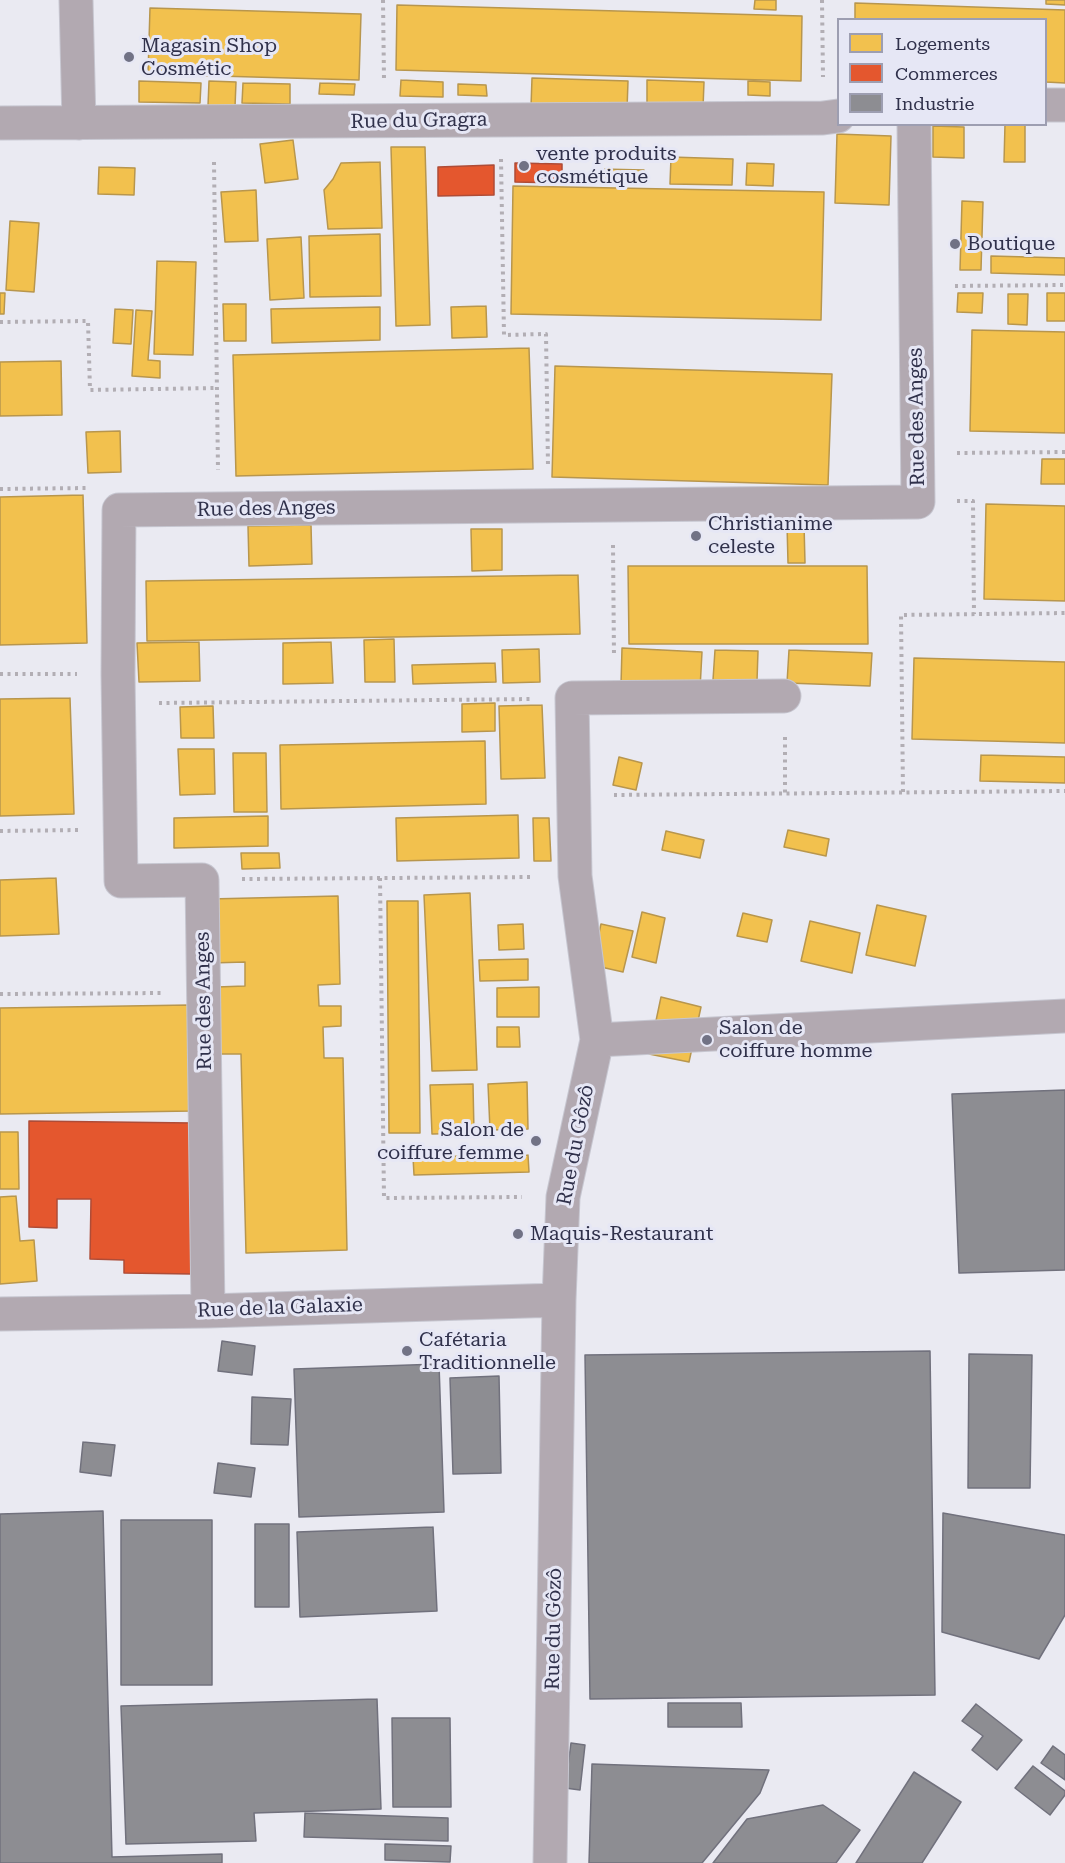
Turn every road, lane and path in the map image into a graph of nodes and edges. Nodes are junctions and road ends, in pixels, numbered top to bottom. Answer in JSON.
{"nodes":[{"id":1,"x":76,"y":0,"type":"edge"},
{"id":2,"x":383,"y":0,"type":"edge"},
{"id":3,"x":822,"y":0,"type":"edge"},
{"id":4,"x":1047,"y":105,"type":"edge"},
{"id":5,"x":1065,"y":105,"type":"edge"},
{"id":6,"x":831,"y":117,"type":"edge"},
{"id":7,"x":500,"y":120,"type":"junction"},
{"id":8,"x":384,"y":121,"type":"junction"},
{"id":9,"x":214,"y":122,"type":"junction"},
{"id":10,"x":0,"y":123,"type":"edge"},
{"id":11,"x":79,"y":123,"type":"junction"},
{"id":12,"x":914,"y":126,"type":"edge"},
{"id":13,"x":1065,"y":285,"type":"edge"},
{"id":14,"x":916,"y":286,"type":"junction"},
{"id":15,"x":0,"y":322,"type":"edge"},
{"id":16,"x":217,"y":388,"type":"junction"},
{"id":17,"x":1065,"y":452,"type":"edge"},
{"id":18,"x":918,"y":454,"type":"junction"},
{"id":19,"x":0,"y":489,"type":"edge"},
{"id":20,"x":918,"y":502,"type":"junction"},
{"id":21,"x":612,"y":505,"type":"junction"},
{"id":22,"x":548,"y":506,"type":"junction"},
{"id":23,"x":219,"y":509,"type":"junction"},
{"id":24,"x":119,"y":510,"type":"junction"},
{"id":25,"x":1065,"y":613,"type":"edge"},
{"id":26,"x":974,"y":614,"type":"junction"},
{"id":27,"x":0,"y":674,"type":"edge"},
{"id":28,"x":118,"y":688,"type":"junction"},
{"id":29,"x":784,"y":696,"type":"joint"},
{"id":30,"x":572,"y":698,"type":"junction"},
{"id":31,"x":615,"y":698,"type":"junction"},
{"id":32,"x":1065,"y":791,"type":"edge"},
{"id":33,"x":903,"y":792,"type":"junction"},
{"id":34,"x":785,"y":794,"type":"junction"},
{"id":35,"x":574,"y":795,"type":"junction"},
{"id":36,"x":120,"y":830,"type":"junction"},
{"id":37,"x":0,"y":831,"type":"edge"},
{"id":38,"x":575,"y":876,"type":"junction"},
{"id":39,"x":380,"y":878,"type":"junction"},
{"id":40,"x":202,"y":880,"type":"junction"},
{"id":41,"x":203,"y":993,"type":"junction"},
{"id":42,"x":0,"y":994,"type":"edge"},
{"id":43,"x":1065,"y":1016,"type":"edge"},
{"id":44,"x":597,"y":1040,"type":"junction"},
{"id":45,"x":564,"y":1197,"type":"junction"},
{"id":46,"x":559,"y":1300,"type":"junction"},
{"id":47,"x":208,"y":1311,"type":"junction"},
{"id":48,"x":0,"y":1314,"type":"edge"},
{"id":49,"x":550,"y":1863,"type":"edge"}],
"edges":[{"from":1,"to":11,"type":"street"},
{"from":2,"to":8,"type":"path"},
{"from":3,"to":6,"type":"path"},
{"from":4,"to":5,"type":"street"},
{"from":6,"to":7,"type":"street","name":"Rue du Gragra"},
{"from":7,"to":8,"type":"street","name":"Rue du Gragra"},
{"from":7,"to":22,"type":"path"},
{"from":8,"to":9,"type":"street","name":"Rue du Gragra"},
{"from":9,"to":11,"type":"street","name":"Rue du Gragra"},
{"from":9,"to":16,"type":"path"},
{"from":10,"to":11,"type":"street","name":"Rue du Gragra"},
{"from":12,"to":14,"type":"street","name":"Rue des Anges"},
{"from":13,"to":14,"type":"path"},
{"from":14,"to":18,"type":"street","name":"Rue des Anges"},
{"from":15,"to":16,"type":"path"},
{"from":16,"to":23,"type":"path"},
{"from":17,"to":18,"type":"path"},
{"from":18,"to":20,"type":"street","name":"Rue des Anges"},
{"from":19,"to":24,"type":"path"},
{"from":20,"to":21,"type":"street","name":"Rue des Anges"},
{"from":20,"to":26,"type":"path"},
{"from":21,"to":22,"type":"street","name":"Rue des Anges"},
{"from":21,"to":31,"type":"path"},
{"from":22,"to":23,"type":"street","name":"Rue des Anges"},
{"from":23,"to":24,"type":"street","name":"Rue des Anges"},
{"from":24,"to":28,"type":"street"},
{"from":25,"to":26,"type":"path"},
{"from":26,"to":33,"type":"path"},
{"from":27,"to":28,"type":"path"},
{"from":28,"to":30,"type":"path"},
{"from":28,"to":36,"type":"street"},
{"from":29,"to":31,"type":"street"},
{"from":29,"to":34,"type":"path"},
{"from":30,"to":31,"type":"street"},
{"from":30,"to":35,"type":"street","name":"Rue du Gôzô"},
{"from":32,"to":33,"type":"path"},
{"from":33,"to":34,"type":"path"},
{"from":34,"to":35,"type":"path"},
{"from":35,"to":38,"type":"street","name":"Rue du Gôzô"},
{"from":36,"to":37,"type":"path"},
{"from":36,"to":40,"type":"street"},
{"from":38,"to":39,"type":"path"},
{"from":38,"to":44,"type":"street","name":"Rue du Gôzô"},
{"from":39,"to":40,"type":"path"},
{"from":39,"to":45,"type":"path"},
{"from":40,"to":41,"type":"street","name":"Rue des Anges"},
{"from":41,"to":42,"type":"path"},
{"from":41,"to":47,"type":"street","name":"Rue des Anges"},
{"from":43,"to":44,"type":"street"},
{"from":44,"to":45,"type":"street","name":"Rue du Gôzô"},
{"from":45,"to":46,"type":"street","name":"Rue du Gôzô"},
{"from":46,"to":47,"type":"street","name":"Rue de la Galaxie"},
{"from":46,"to":49,"type":"street","name":"Rue du Gôzô"},
{"from":47,"to":48,"type":"street","name":"Rue de la Galaxie"}]}
